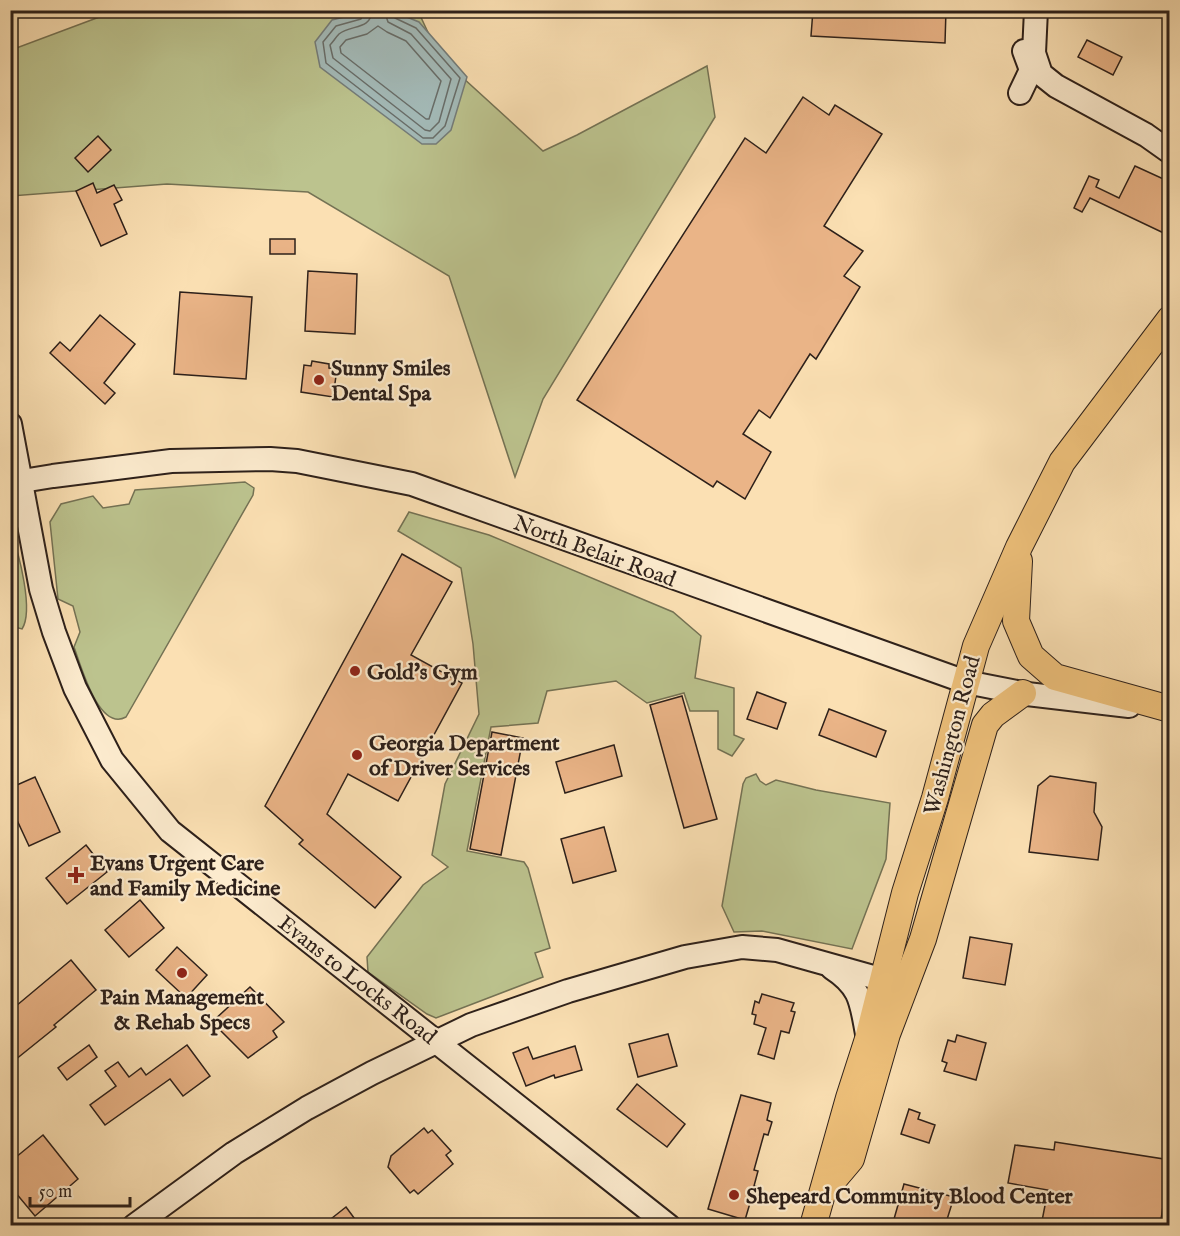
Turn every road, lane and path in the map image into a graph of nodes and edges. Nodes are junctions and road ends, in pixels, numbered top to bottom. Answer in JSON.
{"nodes":[{"id":1,"x":1022,"y":10,"type":"edge"},
{"id":2,"x":1036,"y":10,"type":"edge"},
{"id":3,"x":1020,"y":93,"type":"dead end"},
{"id":4,"x":1170,"y":152,"type":"edge"},
{"id":5,"x":1170,"y":319,"type":"edge"},
{"id":6,"x":10,"y":424,"type":"edge"},
{"id":7,"x":15,"y":482,"type":"edge"},
{"id":8,"x":1019,"y":547,"type":"junction"},
{"id":9,"x":966,"y":682,"type":"junction"},
{"id":10,"x":1023,"y":693,"type":"junction"},
{"id":11,"x":1170,"y":710,"type":"edge"},
{"id":12,"x":823,"y":962,"type":"junction"},
{"id":13,"x":884,"y":980,"type":"junction"},
{"id":14,"x":868,"y":1039,"type":"junction"},
{"id":15,"x":437,"y":1041,"type":"junction"},
{"id":16,"x":823,"y":1192,"type":"junction"},
{"id":17,"x":134,"y":1226,"type":"edge"},
{"id":18,"x":669,"y":1226,"type":"edge"},
{"id":19,"x":813,"y":1226,"type":"edge"}],
"edges":[{"from":1,"to":3,"type":"street"},
{"from":2,"to":4,"type":"street"},
{"from":5,"to":8,"type":"main road","name":"Washington Road"},
{"from":6,"to":7,"type":"street","name":"Evans to Locks Road"},
{"from":7,"to":9,"type":"street","name":"North Belair Road"},
{"from":7,"to":15,"type":"street","name":"Evans to Locks Road"},
{"from":8,"to":9,"type":"main road","name":"Washington Road"},
{"from":8,"to":11,"type":"main road"},
{"from":9,"to":10,"type":"street","name":"North Belair Road"},
{"from":9,"to":13,"type":"main road","name":"Washington Road"},
{"from":10,"to":11,"type":"street","name":"North Belair Road"},
{"from":10,"to":16,"type":"main road","name":"Washington Road"},
{"from":12,"to":13,"type":"street"},
{"from":12,"to":14,"type":"street"},
{"from":12,"to":15,"type":"street"},
{"from":13,"to":14,"type":"main road","name":"Washington Road"},
{"from":14,"to":16,"type":"main road","name":"Washington Road"},
{"from":15,"to":17,"type":"street"},
{"from":15,"to":18,"type":"street","name":"Evans to Locks Road"},
{"from":16,"to":19,"type":"main road","name":"Washington Road"}]}
